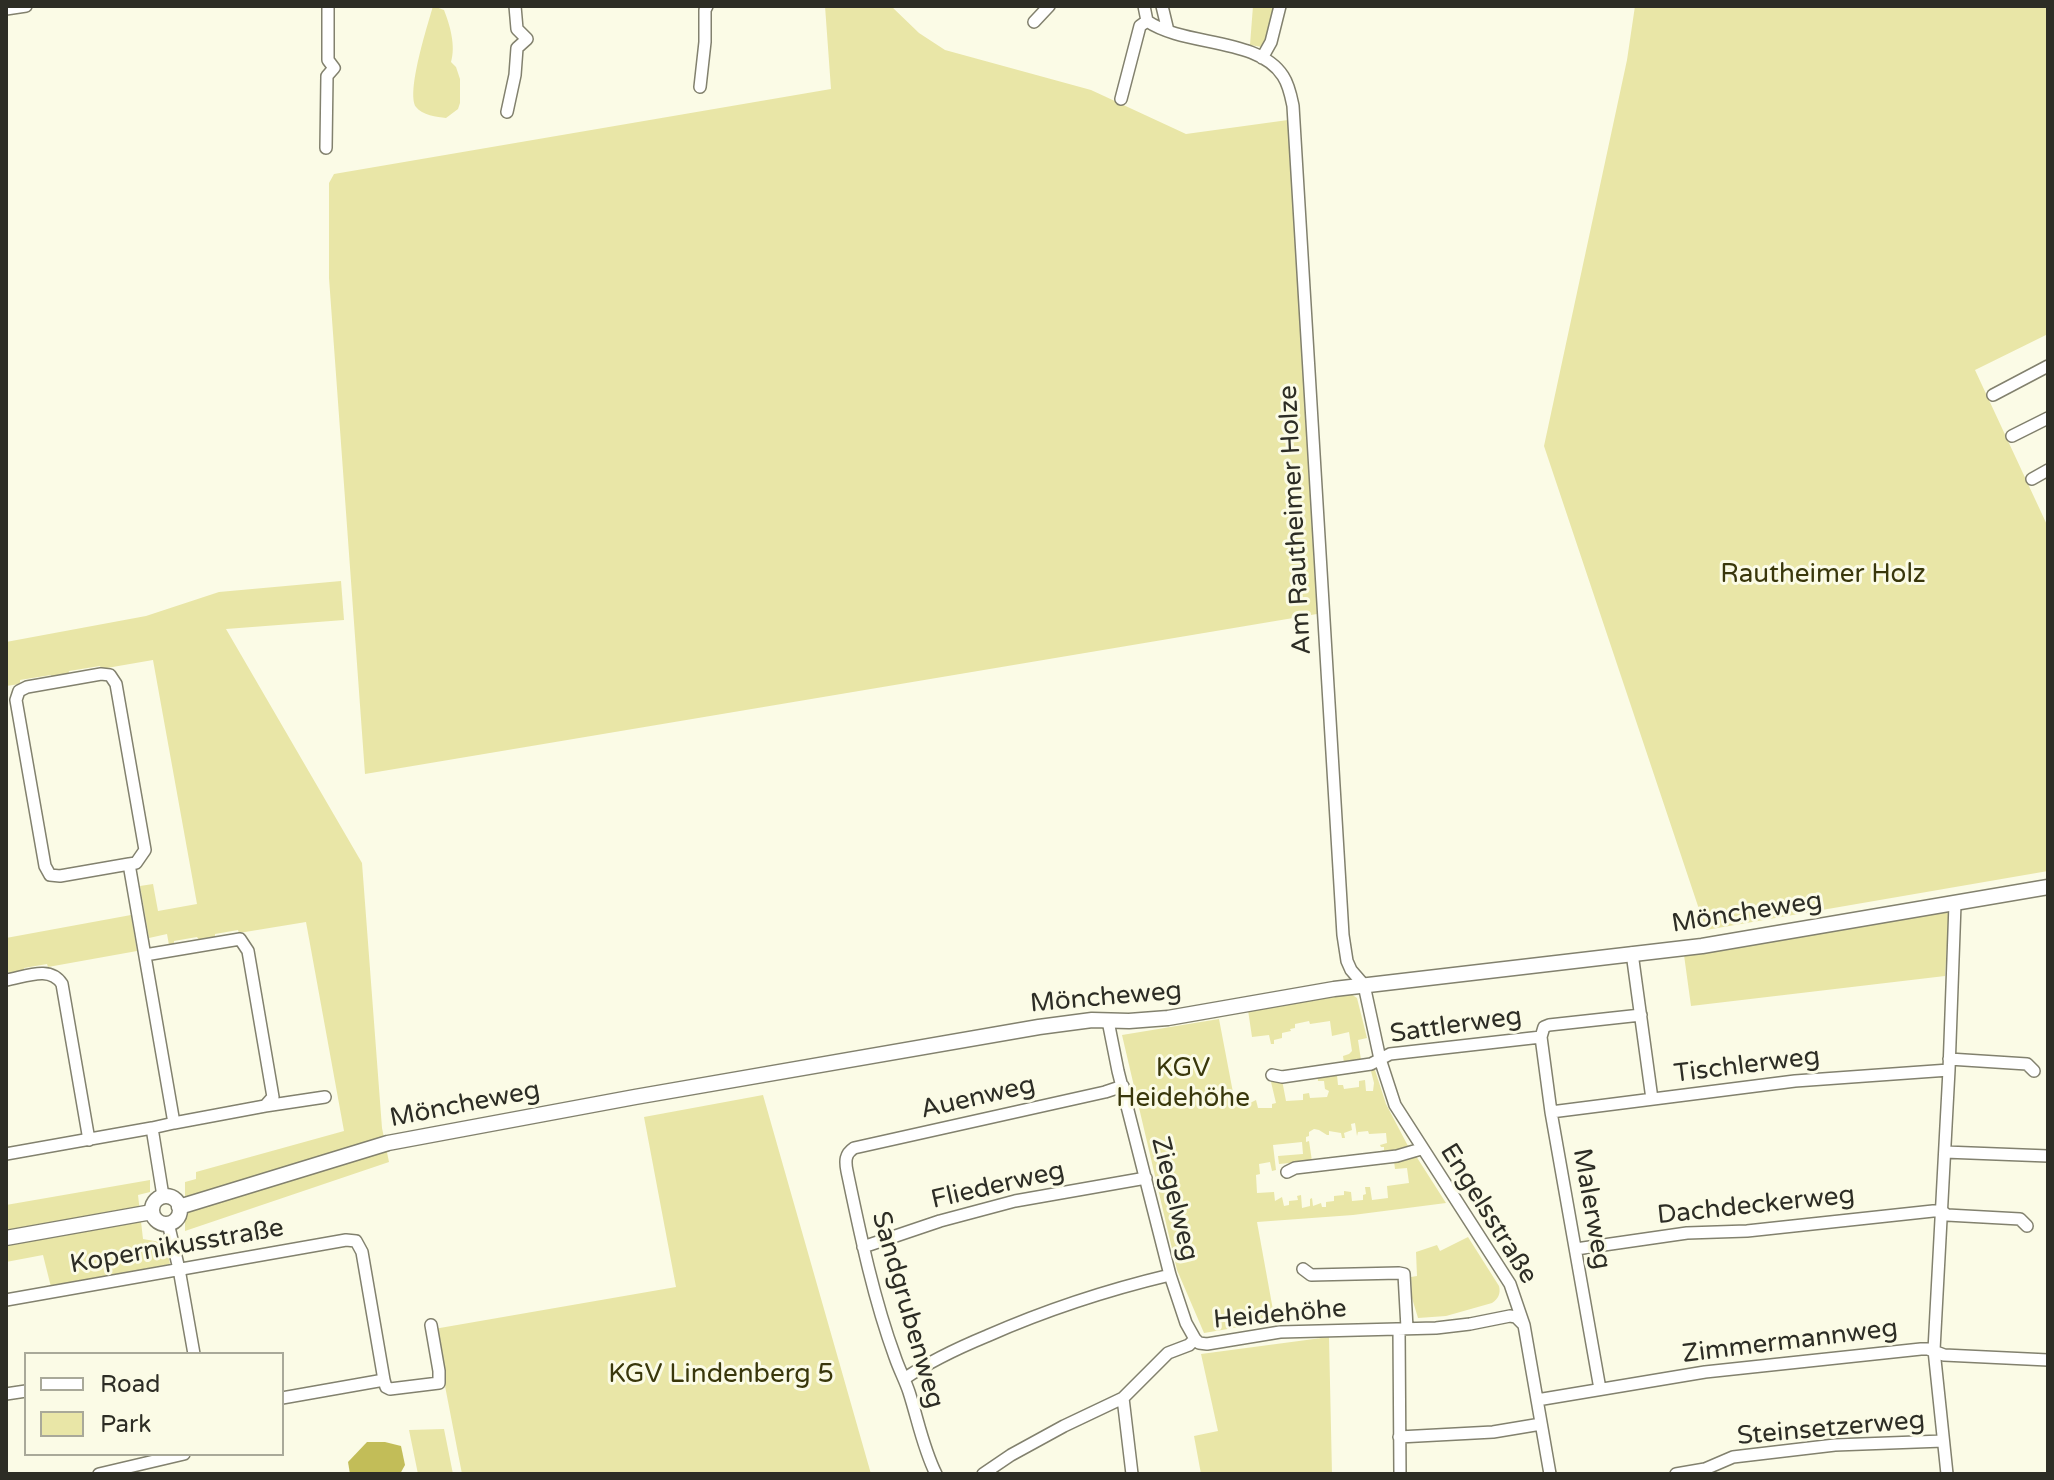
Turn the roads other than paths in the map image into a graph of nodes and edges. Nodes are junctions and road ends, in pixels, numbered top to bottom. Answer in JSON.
{"nodes":[{"id":1,"x":26,"y":6,"type":"edge"},
{"id":2,"x":328,"y":6,"type":"edge"},
{"id":3,"x":515,"y":6,"type":"edge"},
{"id":4,"x":707,"y":6,"type":"edge"},
{"id":5,"x":1049,"y":6,"type":"edge"},
{"id":6,"x":1144,"y":6,"type":"edge"},
{"id":7,"x":1280,"y":6,"type":"edge"},
{"id":8,"x":1165,"y":8,"type":"edge"},
{"id":9,"x":6,"y":9,"type":"edge"},
{"id":10,"x":1147,"y":21,"type":"junction"},
{"id":11,"x":1034,"y":22,"type":"dead end"},
{"id":12,"x":1168,"y":31,"type":"junction"},
{"id":13,"x":1262,"y":58,"type":"junction"},
{"id":14,"x":700,"y":87,"type":"dead end"},
{"id":15,"x":1121,"y":99,"type":"dead end"},
{"id":16,"x":507,"y":112,"type":"dead end"},
{"id":17,"x":326,"y":148,"type":"dead end"},
{"id":18,"x":2048,"y":366,"type":"edge"},
{"id":19,"x":1993,"y":395,"type":"dead end"},
{"id":20,"x":2048,"y":418,"type":"edge"},
{"id":21,"x":2012,"y":436,"type":"dead end"},
{"id":22,"x":2048,"y":470,"type":"edge"},
{"id":23,"x":2032,"y":479,"type":"dead end"},
{"id":24,"x":129,"y":864,"type":"junction"},
{"id":25,"x":2048,"y":887,"type":"edge"},
{"id":26,"x":1955,"y":904,"type":"junction"},
{"id":27,"x":1632,"y":953,"type":"junction"},
{"id":28,"x":145,"y":955,"type":"junction"},
{"id":29,"x":6,"y":980,"type":"edge"},
{"id":30,"x":1364,"y":985,"type":"junction"},
{"id":31,"x":1641,"y":1015,"type":"junction"},
{"id":32,"x":1108,"y":1021,"type":"junction"},
{"id":33,"x":1541,"y":1037,"type":"junction"},
{"id":34,"x":1380,"y":1059,"type":"junction"},
{"id":35,"x":1949,"y":1064,"type":"junction"},
{"id":36,"x":2034,"y":1071,"type":"dead end"},
{"id":37,"x":1272,"y":1075,"type":"dead end"},
{"id":38,"x":1123,"y":1086,"type":"junction"},
{"id":39,"x":325,"y":1097,"type":"dead end"},
{"id":40,"x":1652,"y":1099,"type":"junction"},
{"id":41,"x":265,"y":1106,"type":"junction"},
{"id":42,"x":1551,"y":1112,"type":"junction"},
{"id":43,"x":174,"y":1123,"type":"junction"},
{"id":44,"x":152,"y":1128,"type":"junction"},
{"id":45,"x":89,"y":1140,"type":"junction"},
{"id":46,"x":1421,"y":1149,"type":"junction"},
{"id":47,"x":1945,"y":1152,"type":"junction"},
{"id":48,"x":6,"y":1154,"type":"edge"},
{"id":49,"x":847,"y":1156,"type":"joint"},
{"id":50,"x":2048,"y":1156,"type":"edge"},
{"id":51,"x":1287,"y":1172,"type":"dead end"},
{"id":52,"x":1146,"y":1178,"type":"junction"},
{"id":53,"x":163,"y":1196,"type":"junction"},
{"id":54,"x":179,"y":1207,"type":"junction"},
{"id":55,"x":1942,"y":1211,"type":"junction"},
{"id":56,"x":152,"y":1212,"type":"junction"},
{"id":57,"x":168,"y":1223,"type":"junction"},
{"id":58,"x":2027,"y":1226,"type":"dead end"},
{"id":59,"x":6,"y":1238,"type":"edge"},
{"id":60,"x":863,"y":1247,"type":"junction"},
{"id":61,"x":1576,"y":1249,"type":"junction"},
{"id":62,"x":179,"y":1269,"type":"junction"},
{"id":63,"x":1303,"y":1269,"type":"dead end"},
{"id":64,"x":1170,"y":1275,"type":"junction"},
{"id":65,"x":6,"y":1300,"type":"edge"},
{"id":66,"x":431,"y":1325,"type":"dead end"},
{"id":67,"x":1524,"y":1325,"type":"junction"},
{"id":68,"x":1403,"y":1329,"type":"junction"},
{"id":69,"x":1195,"y":1339,"type":"junction"},
{"id":70,"x":1934,"y":1350,"type":"junction"},
{"id":71,"x":194,"y":1352,"type":"edge"},
{"id":72,"x":2048,"y":1360,"type":"edge"},
{"id":73,"x":904,"y":1379,"type":"junction"},
{"id":74,"x":384,"y":1380,"type":"junction"},
{"id":75,"x":1600,"y":1389,"type":"junction"},
{"id":76,"x":284,"y":1398,"type":"edge"},
{"id":77,"x":1123,"y":1398,"type":"junction"},
{"id":78,"x":1537,"y":1400,"type":"junction"},
{"id":79,"x":1541,"y":1424,"type":"junction"},
{"id":80,"x":1399,"y":1437,"type":"junction"},
{"id":81,"x":1943,"y":1441,"type":"junction"},
{"id":82,"x":177,"y":1456,"type":"edge"},
{"id":83,"x":99,"y":1474,"type":"edge"},
{"id":84,"x":936,"y":1474,"type":"edge"},
{"id":85,"x":983,"y":1474,"type":"edge"},
{"id":86,"x":1132,"y":1474,"type":"edge"},
{"id":87,"x":1400,"y":1474,"type":"edge"},
{"id":88,"x":1550,"y":1474,"type":"edge"},
{"id":89,"x":1676,"y":1474,"type":"edge"},
{"id":90,"x":1947,"y":1474,"type":"edge"}],
"edges":[{"from":1,"to":9,"type":"street"},
{"from":2,"to":17,"type":"street"},
{"from":3,"to":16,"type":"street"},
{"from":4,"to":14,"type":"street"},
{"from":5,"to":11,"type":"street"},
{"from":6,"to":10,"type":"street"},
{"from":7,"to":13,"type":"street"},
{"from":8,"to":12,"type":"street"},
{"from":10,"to":12,"type":"street","name":"Am Rautheimer Holze"},
{"from":10,"to":15,"type":"street"},
{"from":12,"to":13,"type":"street","name":"Am Rautheimer Holze"},
{"from":13,"to":30,"type":"street","name":"Am Rautheimer Holze"},
{"from":18,"to":19,"type":"street"},
{"from":20,"to":21,"type":"street"},
{"from":22,"to":23,"type":"street"},
{"from":24,"to":24,"type":"street"},
{"from":24,"to":28,"type":"street"},
{"from":25,"to":26,"type":"main road","name":"Möncheweg"},
{"from":26,"to":27,"type":"main road","name":"Möncheweg"},
{"from":26,"to":35,"type":"street"},
{"from":27,"to":30,"type":"main road","name":"Möncheweg"},
{"from":27,"to":31,"type":"street"},
{"from":28,"to":41,"type":"street"},
{"from":28,"to":43,"type":"street"},
{"from":29,"to":45,"type":"street"},
{"from":30,"to":32,"type":"main road","name":"Möncheweg"},
{"from":30,"to":34,"type":"street","name":"Engelsstraße"},
{"from":31,"to":33,"type":"street","name":"Sattlerweg"},
{"from":31,"to":40,"type":"street"},
{"from":32,"to":38,"type":"street","name":"Ziegelweg"},
{"from":32,"to":54,"type":"main road","name":"Möncheweg"},
{"from":33,"to":34,"type":"street","name":"Sattlerweg"},
{"from":33,"to":42,"type":"street","name":"Malerweg"},
{"from":34,"to":37,"type":"street","name":"Sattlerweg"},
{"from":34,"to":46,"type":"street","name":"Engelsstraße"},
{"from":35,"to":36,"type":"street","name":"Tischlerweg"},
{"from":35,"to":40,"type":"street","name":"Tischlerweg"},
{"from":35,"to":47,"type":"street"},
{"from":38,"to":49,"type":"street","name":"Auenweg"},
{"from":38,"to":52,"type":"street","name":"Ziegelweg"},
{"from":39,"to":41,"type":"street"},
{"from":40,"to":42,"type":"street","name":"Tischlerweg"},
{"from":41,"to":43,"type":"street"},
{"from":42,"to":61,"type":"street","name":"Malerweg"},
{"from":43,"to":44,"type":"street"},
{"from":44,"to":45,"type":"street"},
{"from":44,"to":53,"type":"street"},
{"from":45,"to":48,"type":"street"},
{"from":46,"to":51,"type":"street"},
{"from":46,"to":67,"type":"street","name":"Engelsstraße"},
{"from":47,"to":50,"type":"street"},
{"from":47,"to":55,"type":"street"},
{"from":49,"to":60,"type":"street","name":"Sandgrubenweg"},
{"from":52,"to":60,"type":"street","name":"Fliederweg"},
{"from":52,"to":64,"type":"street","name":"Ziegelweg"},
{"from":53,"to":54,"type":"main road"},
{"from":53,"to":56,"type":"main road"},
{"from":54,"to":57,"type":"main road"},
{"from":55,"to":58,"type":"street","name":"Dachdeckerweg"},
{"from":55,"to":61,"type":"street","name":"Dachdeckerweg"},
{"from":55,"to":70,"type":"street"},
{"from":56,"to":57,"type":"main road"},
{"from":56,"to":59,"type":"main road"},
{"from":57,"to":62,"type":"street"},
{"from":60,"to":73,"type":"street","name":"Sandgrubenweg"},
{"from":61,"to":75,"type":"street","name":"Malerweg"},
{"from":62,"to":65,"type":"street","name":"Kopernikusstraße"},
{"from":62,"to":71,"type":"street"},
{"from":62,"to":74,"type":"street","name":"Kopernikusstraße"},
{"from":63,"to":68,"type":"street"},
{"from":64,"to":69,"type":"street","name":"Ziegelweg"},
{"from":64,"to":73,"type":"street"},
{"from":66,"to":74,"type":"street"},
{"from":67,"to":68,"type":"street","name":"Heidehöhe"},
{"from":67,"to":78,"type":"street","name":"Engelsstraße"},
{"from":68,"to":69,"type":"street","name":"Heidehöhe"},
{"from":68,"to":80,"type":"street"},
{"from":69,"to":77,"type":"street","name":"Heidehöhe"},
{"from":70,"to":72,"type":"street","name":"Zimmermannweg"},
{"from":70,"to":75,"type":"street","name":"Zimmermannweg"},
{"from":70,"to":81,"type":"street"},
{"from":73,"to":84,"type":"street","name":"Sandgrubenweg"},
{"from":74,"to":76,"type":"street"},
{"from":75,"to":78,"type":"street","name":"Zimmermannweg"},
{"from":77,"to":85,"type":"street","name":"Heidehöhe"},
{"from":77,"to":86,"type":"street"},
{"from":78,"to":79,"type":"street","name":"Engelsstraße"},
{"from":79,"to":80,"type":"street"},
{"from":79,"to":88,"type":"street","name":"Engelsstraße"},
{"from":80,"to":87,"type":"street"},
{"from":81,"to":89,"type":"street","name":"Steinsetzerweg"},
{"from":81,"to":90,"type":"street"},
{"from":82,"to":83,"type":"street"}]}
